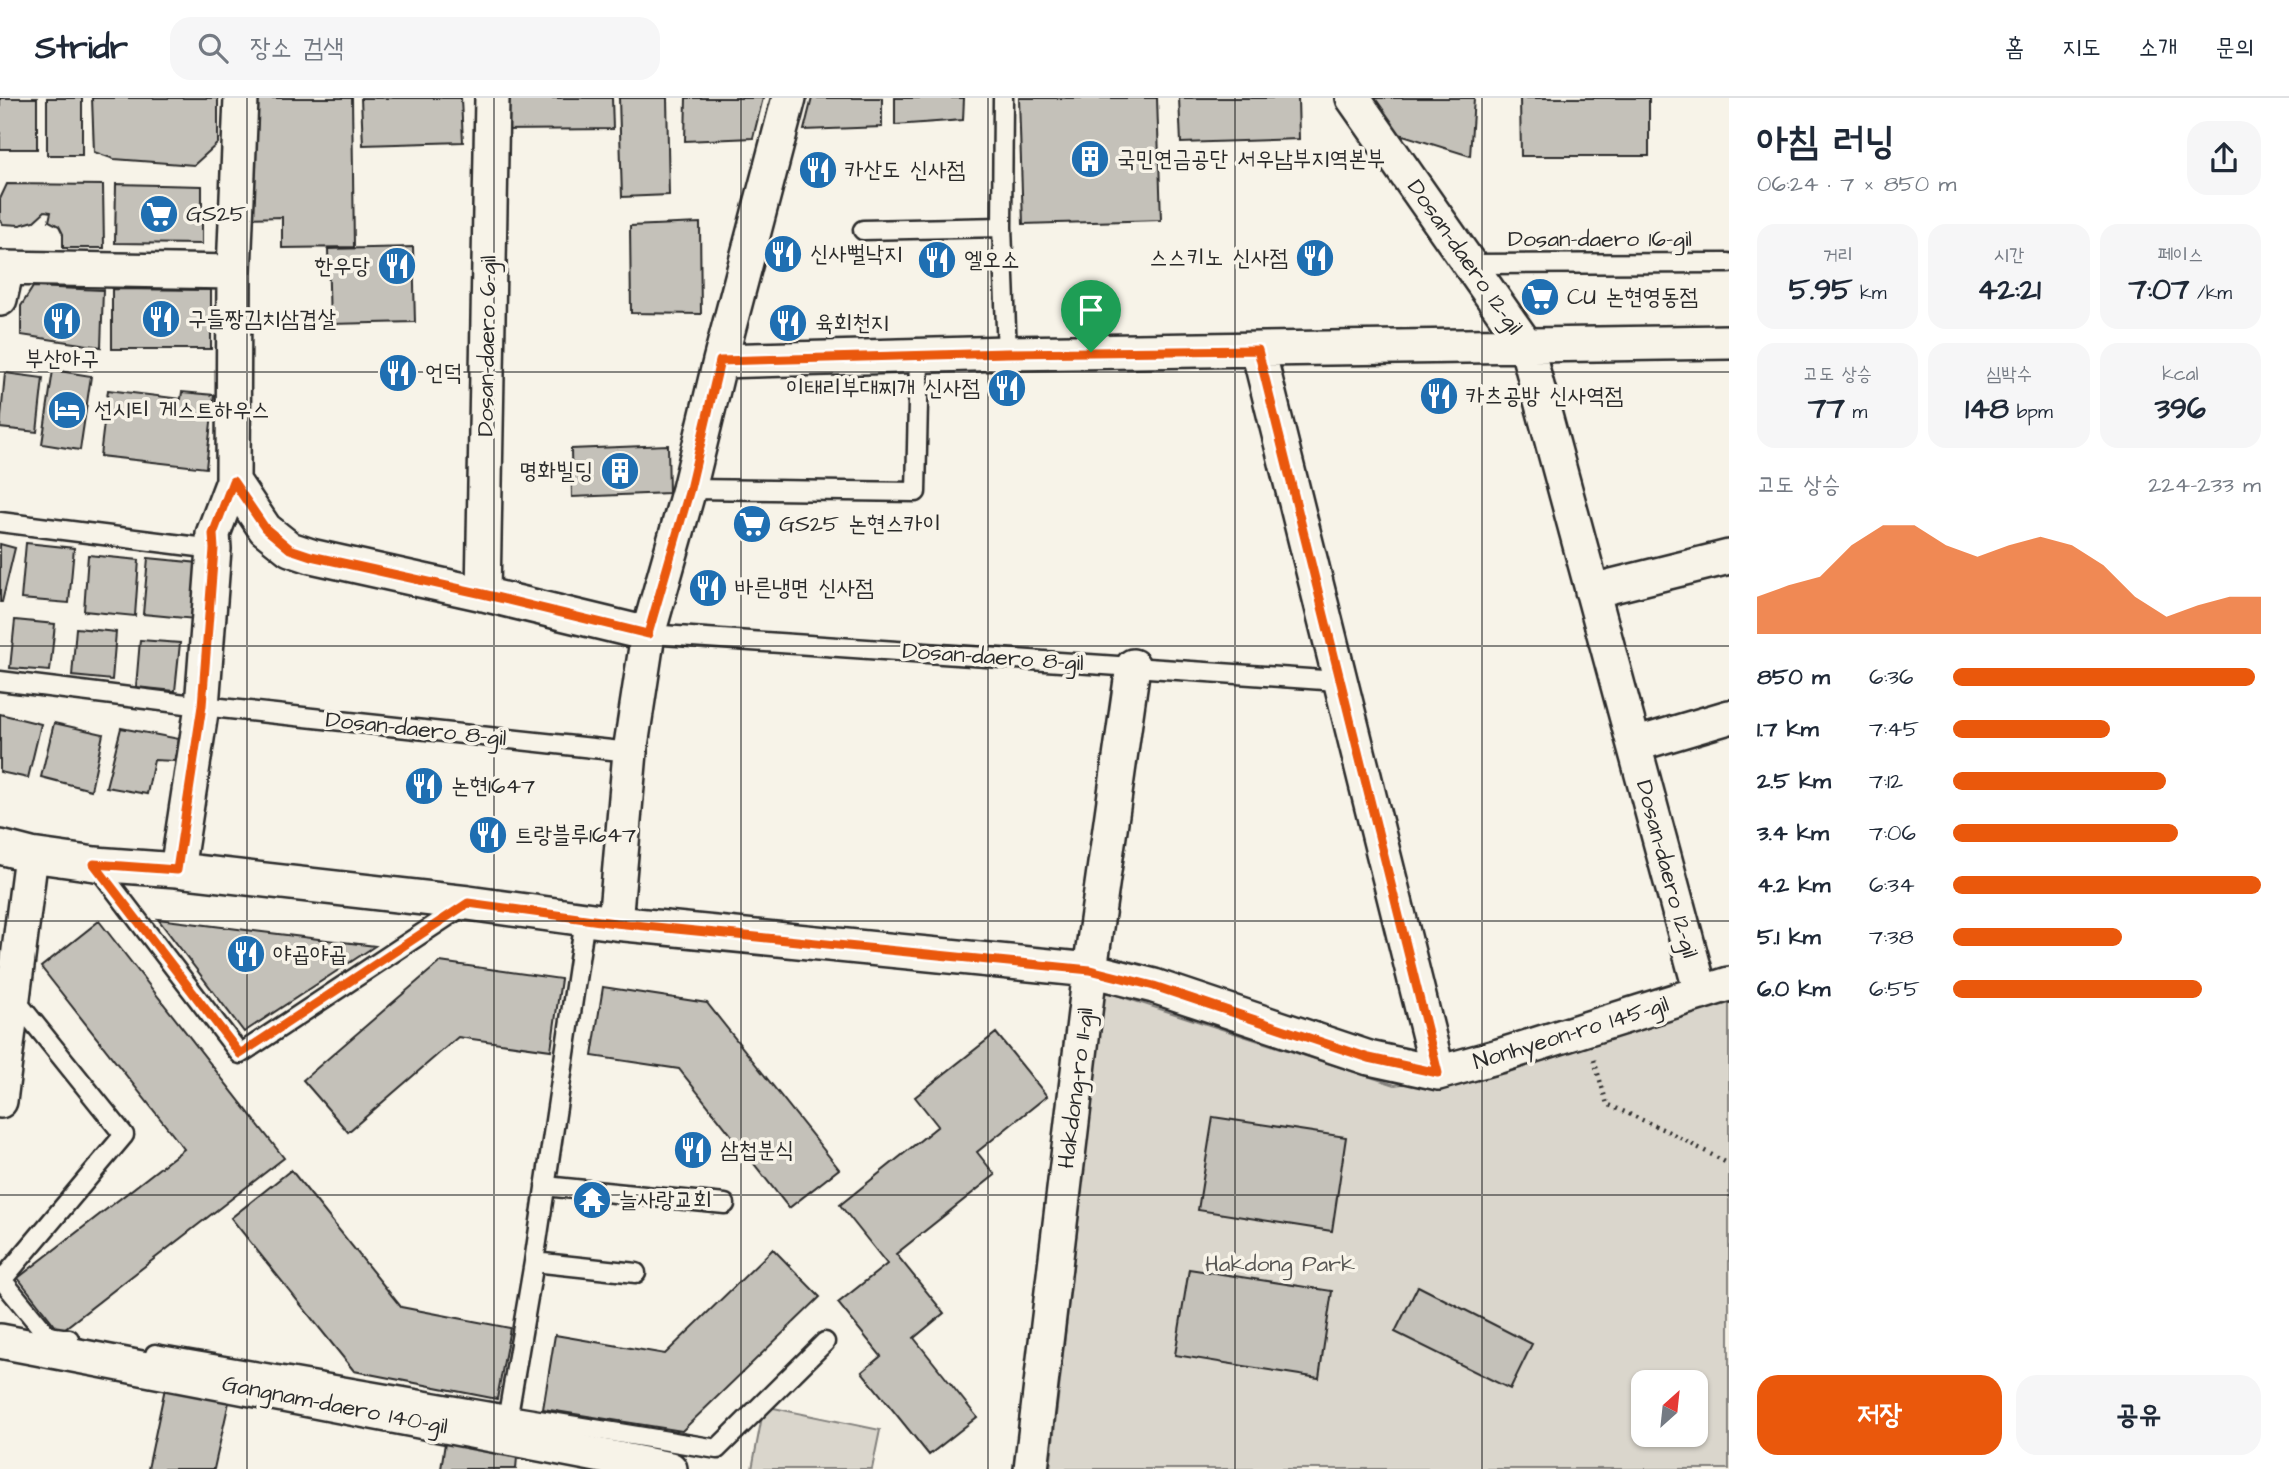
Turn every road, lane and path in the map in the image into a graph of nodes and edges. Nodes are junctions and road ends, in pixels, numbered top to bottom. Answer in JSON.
{"nodes":[{"id":1,"x":241,"y":98,"type":"edge"},
{"id":2,"x":492,"y":98,"type":"edge"},
{"id":3,"x":789,"y":98,"type":"edge"},
{"id":4,"x":1003,"y":98,"type":"edge"},
{"id":5,"x":1353,"y":98,"type":"edge"},
{"id":6,"x":1002,"y":227,"type":"junction"},
{"id":7,"x":863,"y":230,"type":"dead end"},
{"id":8,"x":1729,"y":263,"type":"edge"},
{"id":9,"x":1470,"y":264,"type":"junction"},
{"id":10,"x":234,"y":272,"type":"junction"},
{"id":11,"x":2,"y":278,"type":"edge"},
{"id":12,"x":1729,"y":342,"type":"edge"},
{"id":13,"x":1526,"y":345,"type":"junction"},
{"id":14,"x":1258,"y":350,"type":"junction"},
{"id":15,"x":1007,"y":353,"type":"junction"},
{"id":16,"x":919,"y":357,"type":"junction"},
{"id":17,"x":720,"y":361,"type":"junction"},
{"id":18,"x":233,"y":481,"type":"junction"},
{"id":19,"x":690,"y":489,"type":"junction"},
{"id":20,"x":0,"y":522,"type":"edge"},
{"id":21,"x":214,"y":549,"type":"junction"},
{"id":22,"x":1729,"y":557,"type":"edge"},
{"id":23,"x":1592,"y":591,"type":"junction"},
{"id":24,"x":483,"y":594,"type":"junction"},
{"id":25,"x":648,"y":634,"type":"junction"},
{"id":26,"x":1133,"y":666,"type":"junction"},
{"id":27,"x":0,"y":681,"type":"edge"},
{"id":28,"x":1338,"y":681,"type":"junction"},
{"id":29,"x":202,"y":706,"type":"junction"},
{"id":30,"x":1729,"y":717,"type":"edge"},
{"id":31,"x":1634,"y":745,"type":"junction"},
{"id":32,"x":630,"y":752,"type":"junction"},
{"id":33,"x":15,"y":851,"type":"edge"},
{"id":34,"x":94,"y":864,"type":"junction"},
{"id":35,"x":177,"y":870,"type":"junction"},
{"id":36,"x":468,"y":903,"type":"junction"},
{"id":37,"x":600,"y":921,"type":"junction"},
{"id":38,"x":1090,"y":970,"type":"junction"},
{"id":39,"x":1715,"y":989,"type":"edge"},
{"id":40,"x":12,"y":995,"type":"junction"},
{"id":41,"x":1585,"y":1029,"type":"junction"},
{"id":42,"x":1438,"y":1073,"type":"junction"},
{"id":43,"x":0,"y":1101,"type":"edge"},
{"id":44,"x":1729,"y":1164,"type":"edge"},
{"id":45,"x":545,"y":1186,"type":"junction"},
{"id":46,"x":725,"y":1204,"type":"dead end"},
{"id":47,"x":534,"y":1262,"type":"junction"},
{"id":48,"x":636,"y":1273,"type":"dead end"},
{"id":49,"x":0,"y":1341,"type":"edge"},
{"id":50,"x":825,"y":1342,"type":"dead end"},
{"id":51,"x":508,"y":1415,"type":"junction"},
{"id":52,"x":540,"y":1456,"type":"edge"},
{"id":53,"x":670,"y":1469,"type":"edge"},
{"id":54,"x":1031,"y":1469,"type":"edge"}],
"edges":[{"from":1,"to":10,"type":"street"},
{"from":2,"to":24,"type":"street","name":"Dosan-daero 6-gil"},
{"from":3,"to":17,"type":"street"},
{"from":4,"to":6,"type":"lane"},
{"from":5,"to":9,"type":"street","name":"Dosan-daero 12-gil"},
{"from":6,"to":7,"type":"lane"},
{"from":6,"to":15,"type":"lane"},
{"from":8,"to":9,"type":"lane","name":"Dosan-daero 16-gil"},
{"from":9,"to":13,"type":"street","name":"Dosan-daero 12-gil"},
{"from":10,"to":11,"type":"street"},
{"from":10,"to":18,"type":"street"},
{"from":12,"to":13,"type":"street"},
{"from":13,"to":14,"type":"street"},
{"from":13,"to":23,"type":"street","name":"Dosan-daero 12-gil"},
{"from":14,"to":15,"type":"street"},
{"from":14,"to":28,"type":"street"},
{"from":15,"to":16,"type":"street"},
{"from":16,"to":17,"type":"street"},
{"from":16,"to":19,"type":"lane"},
{"from":17,"to":19,"type":"street"},
{"from":18,"to":21,"type":"street"},
{"from":18,"to":24,"type":"street","name":"Dosan-daero 8-gil"},
{"from":19,"to":25,"type":"street"},
{"from":20,"to":21,"type":"lane"},
{"from":21,"to":29,"type":"street"},
{"from":22,"to":23,"type":"street"},
{"from":23,"to":31,"type":"street","name":"Dosan-daero 12-gil"},
{"from":24,"to":25,"type":"street","name":"Dosan-daero 8-gil"},
{"from":25,"to":26,"type":"lane","name":"Dosan-daero 8-gil"},
{"from":25,"to":32,"type":"street"},
{"from":26,"to":28,"type":"lane","name":"Dosan-daero 8-gil"},
{"from":26,"to":38,"type":"street","name":"Hakdong-ro 11-gil"},
{"from":27,"to":29,"type":"lane","name":"Dosan-daero 8-gil"},
{"from":28,"to":42,"type":"street"},
{"from":29,"to":32,"type":"lane","name":"Dosan-daero 8-gil"},
{"from":29,"to":35,"type":"street"},
{"from":30,"to":31,"type":"street"},
{"from":31,"to":39,"type":"street","name":"Dosan-daero 12-gil"},
{"from":32,"to":37,"type":"street"},
{"from":33,"to":34,"type":"street","name":"Nonhyeon-ro 145-gil"},
{"from":33,"to":40,"type":"street"},
{"from":34,"to":35,"type":"street","name":"Nonhyeon-ro 145-gil"},
{"from":34,"to":36,"type":"lane"},
{"from":35,"to":36,"type":"street","name":"Nonhyeon-ro 145-gil"},
{"from":36,"to":37,"type":"street","name":"Nonhyeon-ro 145-gil"},
{"from":37,"to":38,"type":"street","name":"Nonhyeon-ro 145-gil"},
{"from":37,"to":45,"type":"lane"},
{"from":38,"to":42,"type":"street","name":"Nonhyeon-ro 145-gil"},
{"from":38,"to":54,"type":"street","name":"Hakdong-ro 11-gil"},
{"from":39,"to":41,"type":"street","name":"Nonhyeon-ro 145-gil"},
{"from":40,"to":43,"type":"street"},
{"from":40,"to":51,"type":"lane"},
{"from":41,"to":42,"type":"street","name":"Nonhyeon-ro 145-gil"},
{"from":41,"to":44,"type":"path"},
{"from":45,"to":46,"type":"lane"},
{"from":45,"to":47,"type":"lane"},
{"from":47,"to":48,"type":"lane"},
{"from":47,"to":51,"type":"lane"},
{"from":49,"to":52,"type":"street","name":"Gangnam-daero 140-gil"},
{"from":50,"to":51,"type":"lane"},
{"from":52,"to":53,"type":"street","name":"Gangnam-daero 140-gil"}]}
